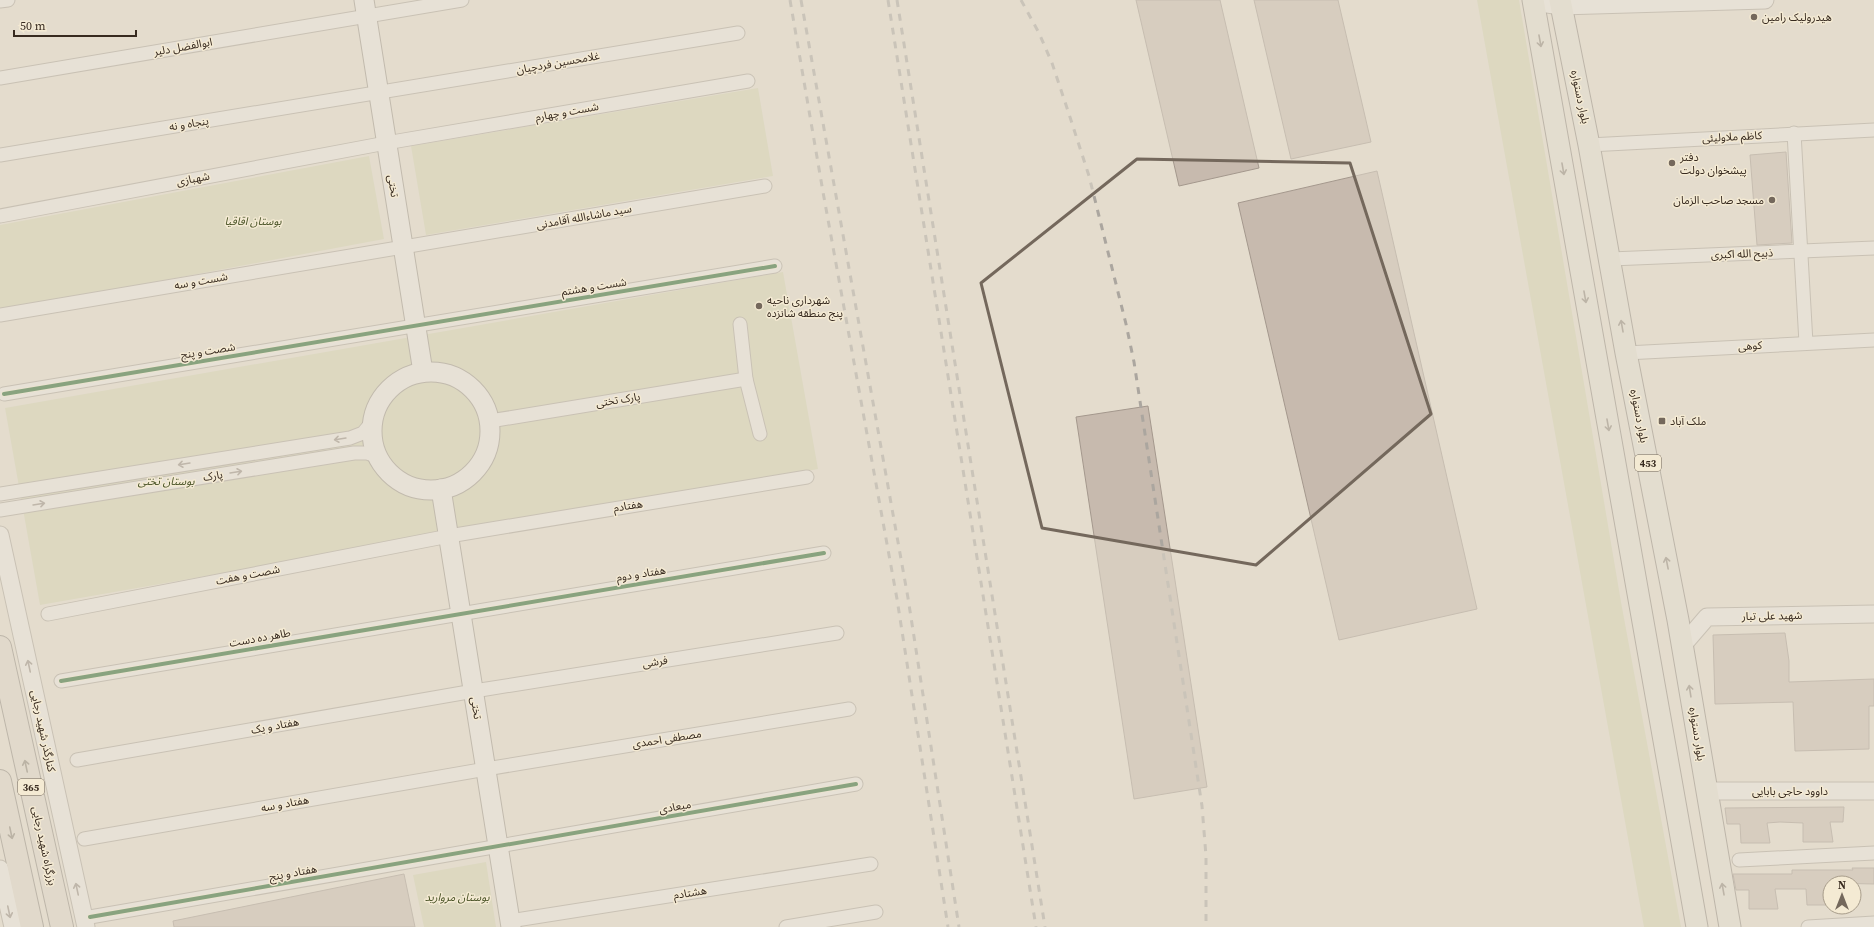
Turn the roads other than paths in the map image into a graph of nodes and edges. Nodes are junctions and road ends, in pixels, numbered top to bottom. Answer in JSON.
{"nodes":[{"id":1,"x":8,"y":0,"type":"edge"},
{"id":2,"x":462,"y":0,"type":"edge"},
{"id":3,"x":1765,"y":0,"type":"edge"},
{"id":4,"x":0,"y":1,"type":"edge"},
{"id":5,"x":1533,"y":1,"type":"edge"},
{"id":6,"x":1560,"y":3,"type":"edge"},
{"id":7,"x":365,"y":8,"type":"edge"},
{"id":8,"x":738,"y":33,"type":"dead end"},
{"id":9,"x":0,"y":78,"type":"edge"},
{"id":10,"x":748,"y":81,"type":"dead end"},
{"id":11,"x":379,"y":93,"type":"junction"},
{"id":12,"x":1874,"y":130,"type":"edge"},
{"id":13,"x":1794,"y":133,"type":"junction"},
{"id":14,"x":386,"y":143,"type":"junction"},
{"id":15,"x":1589,"y":145,"type":"junction"},
{"id":16,"x":0,"y":155,"type":"edge"},
{"id":17,"x":765,"y":186,"type":"dead end"},
{"id":18,"x":0,"y":216,"type":"edge"},
{"id":19,"x":403,"y":247,"type":"junction"},
{"id":20,"x":1874,"y":248,"type":"edge"},
{"id":21,"x":1801,"y":251,"type":"junction"},
{"id":22,"x":1610,"y":259,"type":"junction"},
{"id":23,"x":776,"y":266,"type":"dead end"},
{"id":24,"x":0,"y":316,"type":"edge"},
{"id":25,"x":740,"y":324,"type":"dead end"},
{"id":26,"x":415,"y":326,"type":"junction"},
{"id":27,"x":1874,"y":340,"type":"edge"},
{"id":28,"x":1806,"y":343,"type":"junction"},
{"id":29,"x":1626,"y":353,"type":"junction"},
{"id":30,"x":423,"y":372,"type":"junction"},
{"id":31,"x":746,"y":379,"type":"junction"},
{"id":32,"x":4,"y":394,"type":"dead end"},
{"id":33,"x":373,"y":421,"type":"junction"},
{"id":34,"x":490,"y":421,"type":"junction"},
{"id":35,"x":760,"y":434,"type":"dead end"},
{"id":36,"x":281,"y":449,"type":"junction"},
{"id":37,"x":378,"y":457,"type":"junction"},
{"id":38,"x":283,"y":464,"type":"junction"},
{"id":39,"x":806,"y":477,"type":"dead end"},
{"id":40,"x":441,"y":489,"type":"junction"},
{"id":41,"x":0,"y":494,"type":"edge"},
{"id":42,"x":1,"y":509,"type":"edge"},
{"id":43,"x":0,"y":536,"type":"edge"},
{"id":44,"x":449,"y":536,"type":"junction"},
{"id":45,"x":824,"y":553,"type":"dead end"},
{"id":46,"x":461,"y":613,"type":"junction"},
{"id":47,"x":48,"y":614,"type":"dead end"},
{"id":48,"x":1874,"y":614,"type":"edge"},
{"id":49,"x":837,"y":632,"type":"dead end"},
{"id":50,"x":1682,"y":646,"type":"junction"},
{"id":51,"x":0,"y":647,"type":"edge"},
{"id":52,"x":61,"y":681,"type":"dead end"},
{"id":53,"x":474,"y":692,"type":"junction"},
{"id":54,"x":849,"y":709,"type":"dead end"},
{"id":55,"x":77,"y":760,"type":"dead end"},
{"id":56,"x":486,"y":769,"type":"junction"},
{"id":57,"x":0,"y":781,"type":"edge"},
{"id":58,"x":856,"y":784,"type":"dead end"},
{"id":59,"x":1706,"y":791,"type":"junction"},
{"id":60,"x":1874,"y":791,"type":"edge"},
{"id":61,"x":84,"y":839,"type":"dead end"},
{"id":62,"x":498,"y":847,"type":"junction"},
{"id":63,"x":1874,"y":853,"type":"edge"},
{"id":64,"x":1738,"y":860,"type":"dead end"},
{"id":65,"x":871,"y":864,"type":"dead end"},
{"id":66,"x":0,"y":869,"type":"edge"},
{"id":67,"x":876,"y":912,"type":"dead end"},
{"id":68,"x":88,"y":922,"type":"edge"},
{"id":69,"x":1874,"y":923,"type":"edge"},
{"id":70,"x":510,"y":924,"type":"edge"},
{"id":71,"x":13,"y":927,"type":"edge"},
{"id":72,"x":32,"y":927,"type":"edge"},
{"id":73,"x":62,"y":927,"type":"edge"},
{"id":74,"x":786,"y":927,"type":"edge"},
{"id":75,"x":1697,"y":927,"type":"edge"},
{"id":76,"x":1730,"y":927,"type":"edge"},
{"id":77,"x":1808,"y":927,"type":"edge"}],
"edges":[{"from":1,"to":4,"type":"street"},
{"from":2,"to":7,"type":"street","name":"ابوالفضل دلیر"},
{"from":3,"to":6,"type":"street"},
{"from":5,"to":6,"type":"street"},
{"from":5,"to":75,"type":"main road","one_way":true},
{"from":6,"to":15,"type":"main road","name":"بلوار دستواره","number":"453"},
{"from":7,"to":9,"type":"street","name":"ابوالفضل دلیر"},
{"from":7,"to":11,"type":"main road","name":"تختی"},
{"from":8,"to":11,"type":"street","name":"غلامحسین فردچیان"},
{"from":10,"to":14,"type":"street","name":"شست و چهارم"},
{"from":11,"to":14,"type":"main road","name":"تختی"},
{"from":11,"to":16,"type":"street","name":"پنجاه و نه"},
{"from":12,"to":13,"type":"street","name":"کاظم ملاولیئی"},
{"from":13,"to":15,"type":"street","name":"کاظم ملاولیئی"},
{"from":13,"to":21,"type":"street"},
{"from":14,"to":18,"type":"street","name":"شهبازی"},
{"from":14,"to":19,"type":"main road","name":"تختی"},
{"from":15,"to":22,"type":"main road","name":"بلوار دستواره","number":"453"},
{"from":17,"to":19,"type":"street","name":"سید ماشاءالله آقامدنی"},
{"from":19,"to":24,"type":"street","name":"شست و سه"},
{"from":19,"to":26,"type":"main road","name":"تختی"},
{"from":20,"to":21,"type":"street","name":"ذبیح الله اکبری"},
{"from":21,"to":22,"type":"street","name":"ذبیح الله اکبری"},
{"from":21,"to":28,"type":"street"},
{"from":29,"to":22,"type":"main road","name":"بلوار دستواره","number":"453","one_way":true},
{"from":23,"to":26,"type":"street","name":"شست و هشتم"},
{"from":25,"to":31,"type":"street"},
{"from":26,"to":30,"type":"main road","name":"تختی"},
{"from":26,"to":32,"type":"street","name":"شصت و پنج"},
{"from":27,"to":28,"type":"street","name":"کوهی"},
{"from":28,"to":29,"type":"street","name":"کوهی"},
{"from":50,"to":29,"type":"main road","name":"بلوار دستواره","number":"453","one_way":true},
{"from":30,"to":33,"type":"main road"},
{"from":30,"to":34,"type":"main road"},
{"from":31,"to":34,"type":"street","name":"پارک تختی"},
{"from":31,"to":35,"type":"street"},
{"from":33,"to":36,"type":"street","name":"پارک","one_way":true},
{"from":33,"to":37,"type":"main road"},
{"from":34,"to":40,"type":"main road"},
{"from":36,"to":38,"type":"street"},
{"from":36,"to":41,"type":"street","name":"پارک","one_way":true},
{"from":37,"to":38,"type":"street","name":"پارک"},
{"from":37,"to":40,"type":"main road"},
{"from":42,"to":38,"type":"street","name":"پارک","one_way":true},
{"from":39,"to":44,"type":"street","name":"هفتادم"},
{"from":40,"to":44,"type":"main road","name":"تختی"},
{"from":68,"to":43,"type":"street","name":"کنارگذر شهید رجایی","one_way":true},
{"from":44,"to":46,"type":"main road","name":"تختی"},
{"from":44,"to":47,"type":"street","name":"شصت و هفت"},
{"from":45,"to":46,"type":"street","name":"هفتاد و دوم"},
{"from":46,"to":52,"type":"street","name":"طاهر ده دست"},
{"from":46,"to":53,"type":"main road","name":"تختی"},
{"from":48,"to":50,"type":"street","name":"شهید علی تبار"},
{"from":49,"to":53,"type":"street","name":"فرشی"},
{"from":59,"to":50,"type":"main road","name":"بلوار دستواره","number":"453","one_way":true},
{"from":73,"to":51,"type":"highway","name":"بزرگراه شهید رجایی","number":"365","one_way":true},
{"from":53,"to":55,"type":"street","name":"هفتاد و یک"},
{"from":53,"to":56,"type":"main road","name":"تختی"},
{"from":54,"to":56,"type":"street","name":"مصطفی احمدی"},
{"from":56,"to":61,"type":"street","name":"هفتاد و سه"},
{"from":56,"to":62,"type":"main road","name":"تختی"},
{"from":57,"to":72,"type":"highway","number":"365","one_way":true},
{"from":58,"to":62,"type":"street","name":"میعادی"},
{"from":59,"to":60,"type":"street","name":"داوود حاجی بابایی"},
{"from":76,"to":59,"type":"main road","name":"بلوار دستواره","number":"453","one_way":true},
{"from":62,"to":68,"type":"street","name":"هفتاد و پنج"},
{"from":62,"to":70,"type":"main road","name":"تختی"},
{"from":63,"to":64,"type":"street"},
{"from":65,"to":70,"type":"street","name":"هشتادم"},
{"from":66,"to":71,"type":"street","one_way":true},
{"from":67,"to":74,"type":"street"},
{"from":69,"to":77,"type":"street"}]}
